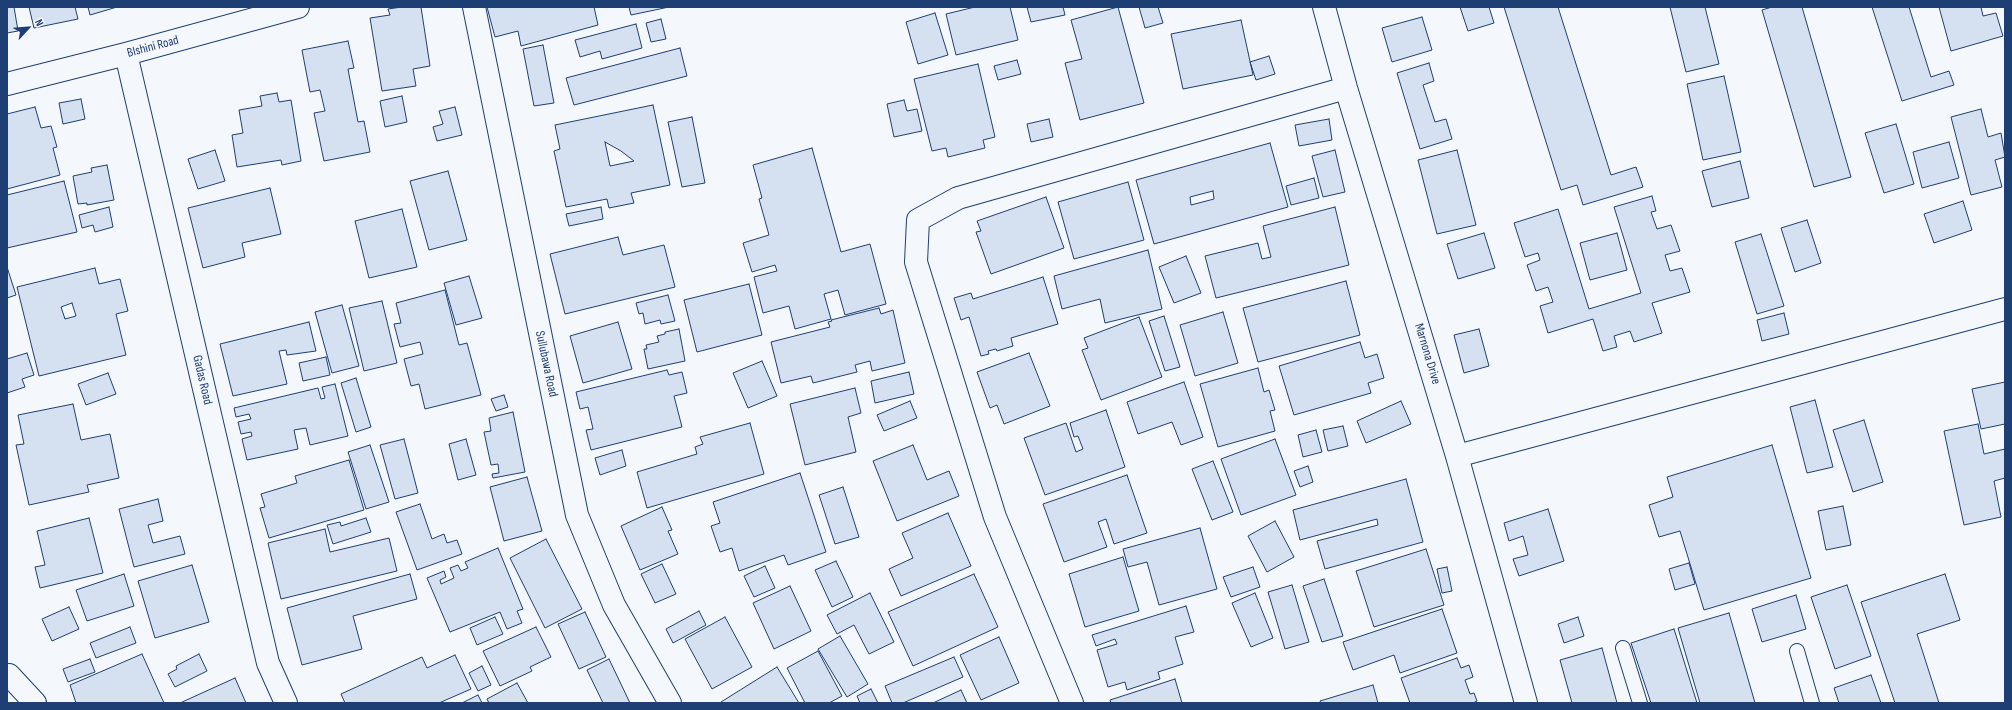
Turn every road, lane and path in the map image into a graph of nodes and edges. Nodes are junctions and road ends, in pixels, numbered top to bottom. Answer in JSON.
{"nodes":[{"id":1,"x":298,"y":7,"type":"edge"},
{"id":2,"x":474,"y":7,"type":"edge"},
{"id":3,"x":1324,"y":7,"type":"edge"},
{"id":4,"x":126,"y":54,"type":"junction"},
{"id":5,"x":7,"y":84,"type":"edge"},
{"id":6,"x":1346,"y":88,"type":"junction"},
{"id":7,"x":2005,"y":309,"type":"edge"},
{"id":8,"x":1457,"y":456,"type":"junction"},
{"id":9,"x":1623,"y":648,"type":"dead end"},
{"id":10,"x":1797,"y":651,"type":"dead end"},
{"id":11,"x":8,"y":675,"type":"edge"},
{"id":12,"x":35,"y":703,"type":"edge"},
{"id":13,"x":286,"y":703,"type":"edge"},
{"id":14,"x":670,"y":703,"type":"edge"},
{"id":15,"x":1072,"y":703,"type":"edge"},
{"id":16,"x":1526,"y":703,"type":"edge"},
{"id":17,"x":1640,"y":703,"type":"edge"},
{"id":18,"x":1812,"y":703,"type":"edge"}],
"edges":[{"from":1,"to":4,"type":"street","name":"BIshini Road"},
{"from":2,"to":14,"type":"street","name":"Sullubawa Road"},
{"from":3,"to":6,"type":"street","name":"Marnona Drive"},
{"from":4,"to":5,"type":"street","name":"BIshini Road"},
{"from":4,"to":13,"type":"street","name":"Gadas Road"},
{"from":6,"to":8,"type":"street","name":"Marnona Drive"},
{"from":6,"to":15,"type":"street"},
{"from":7,"to":8,"type":"street"},
{"from":8,"to":16,"type":"street","name":"Marnona Drive"},
{"from":9,"to":17,"type":"lane"},
{"from":10,"to":18,"type":"lane"},
{"from":11,"to":12,"type":"street"}]}
